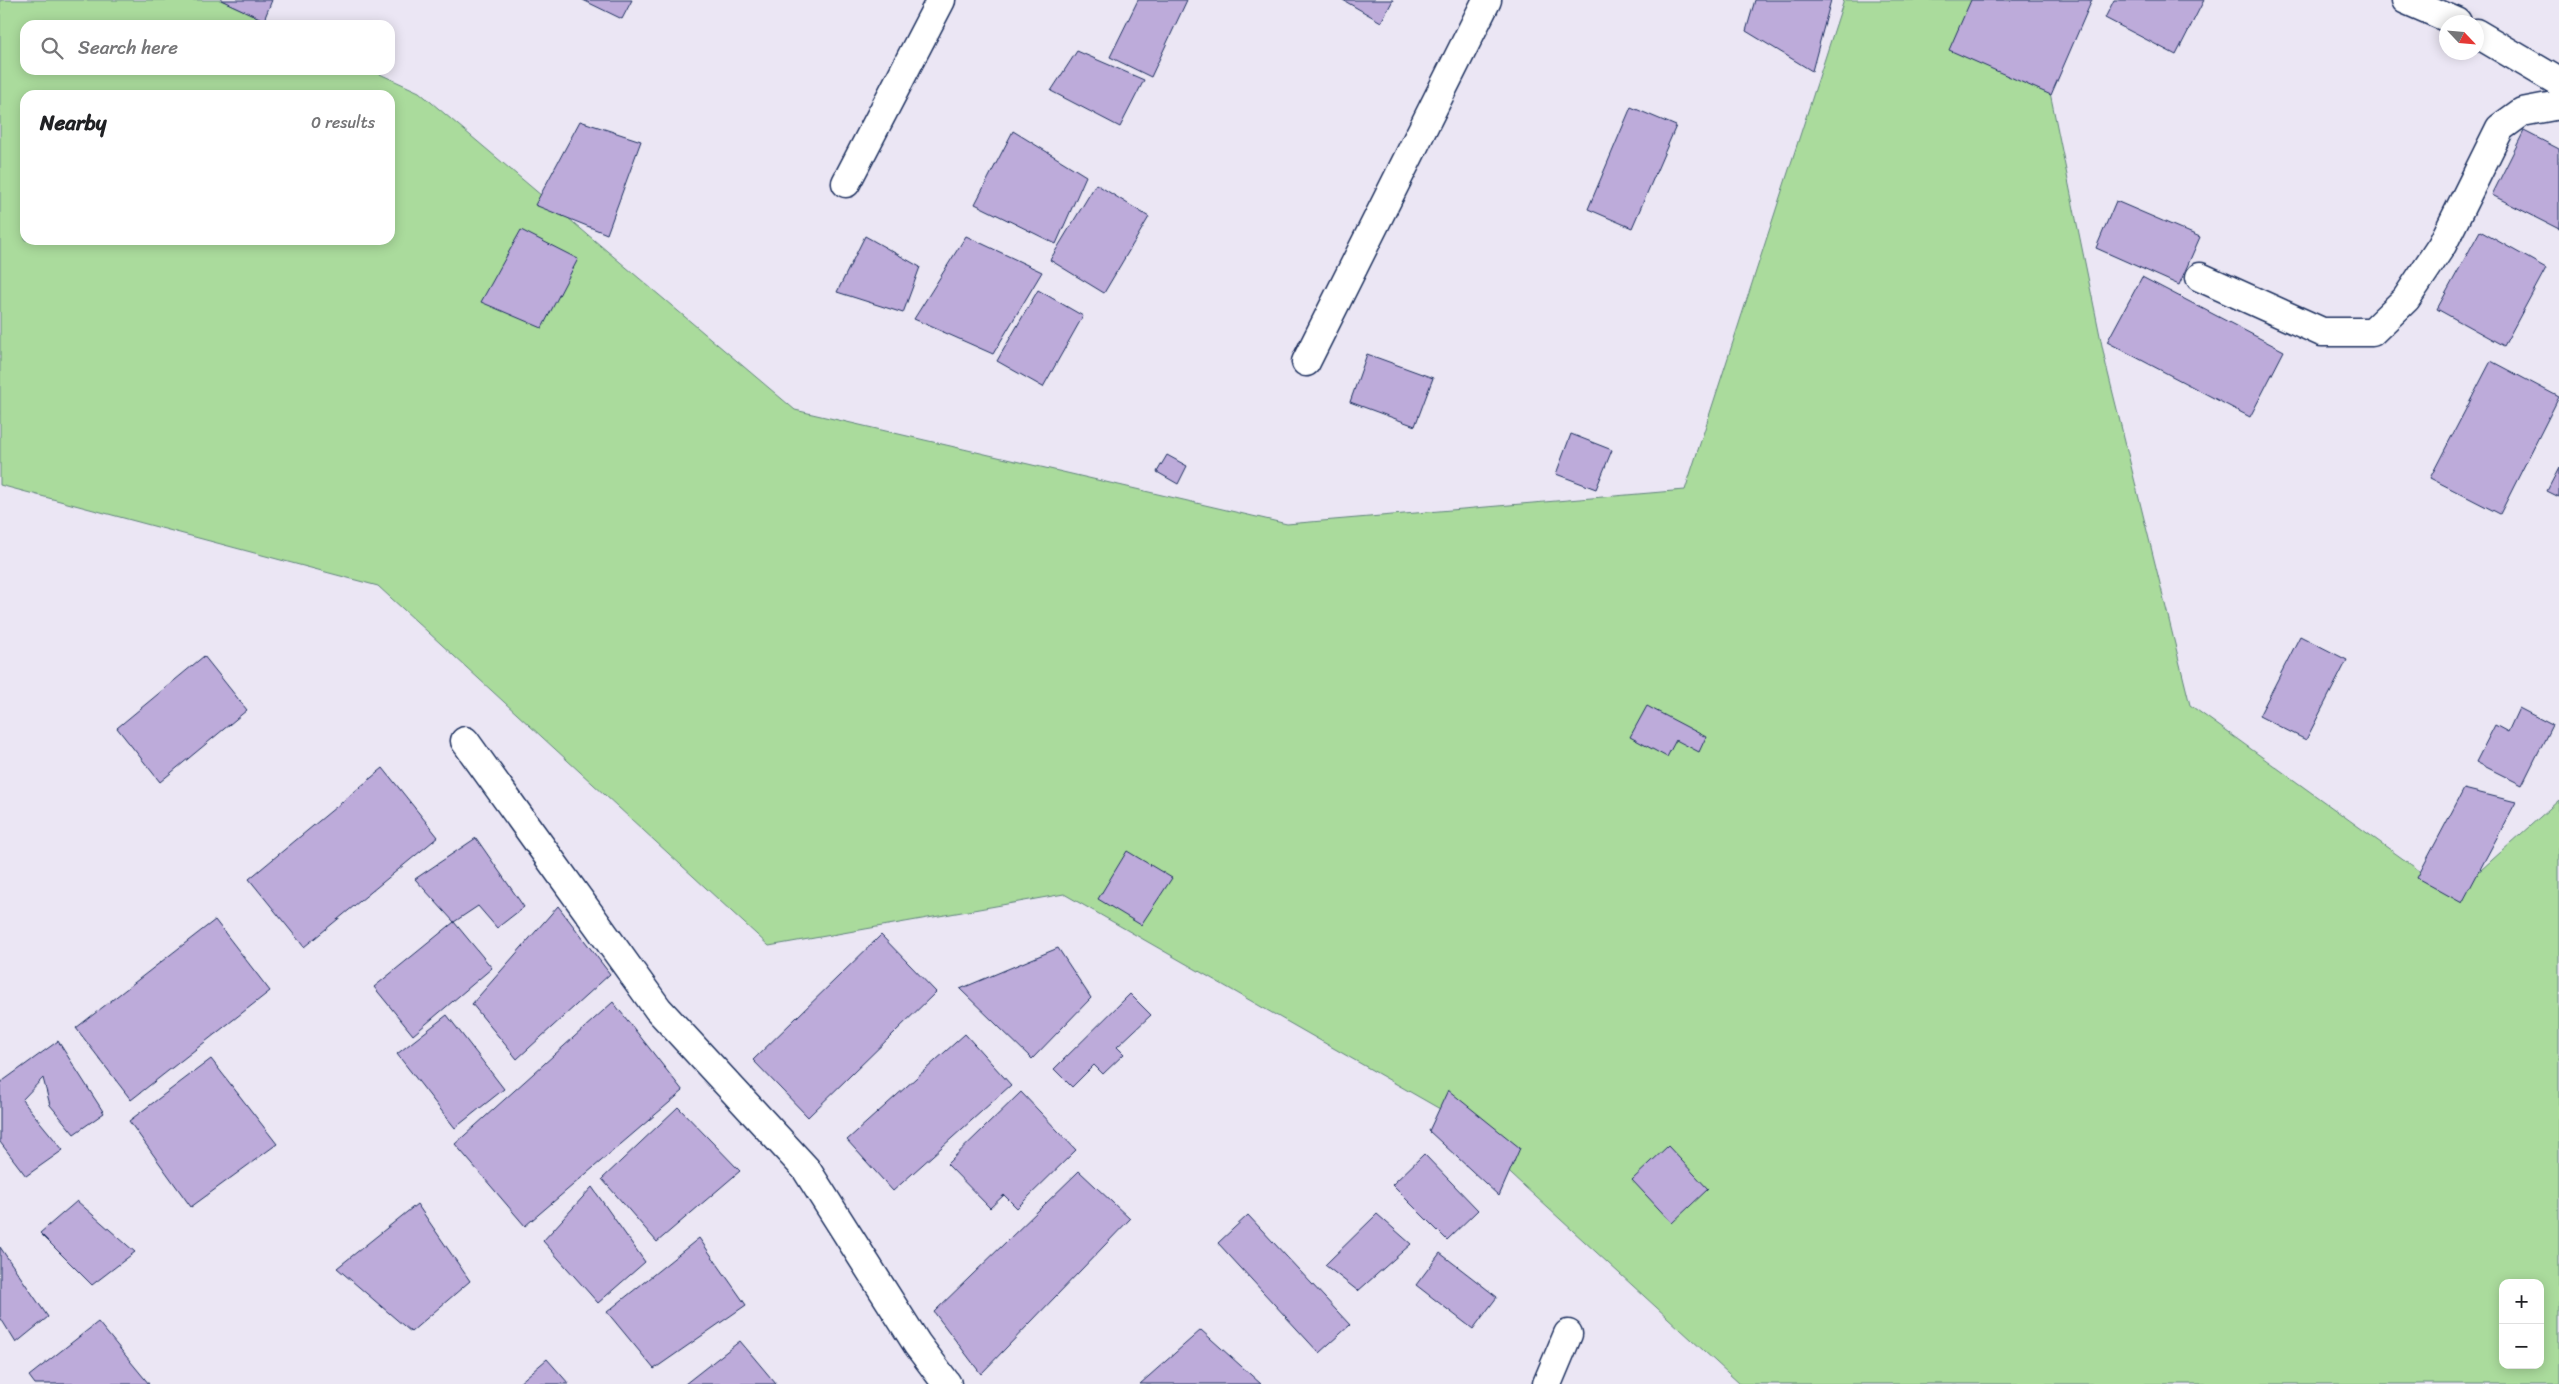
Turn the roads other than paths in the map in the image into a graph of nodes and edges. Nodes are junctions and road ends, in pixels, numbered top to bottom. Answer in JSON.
{"nodes":[{"id":1,"x":941,"y":0,"type":"edge"},
{"id":2,"x":1487,"y":0,"type":"edge"},
{"id":3,"x":2406,"y":0,"type":"edge"},
{"id":4,"x":2441,"y":15,"type":"edge"},
{"id":5,"x":2484,"y":38,"type":"edge"},
{"id":6,"x":2559,"y":82,"type":"edge"},
{"id":7,"x":2559,"y":104,"type":"edge"},
{"id":8,"x":846,"y":183,"type":"dead end"},
{"id":9,"x":2200,"y":277,"type":"dead end"},
{"id":10,"x":1306,"y":362,"type":"dead end"},
{"id":11,"x":464,"y":741,"type":"dead end"},
{"id":12,"x":1568,"y":1334,"type":"dead end"},
{"id":13,"x":948,"y":1384,"type":"edge"},
{"id":14,"x":1547,"y":1384,"type":"edge"}],
"edges":[{"from":1,"to":8,"type":"street"},
{"from":2,"to":10,"type":"street"},
{"from":3,"to":4,"type":"street"},
{"from":5,"to":6,"type":"street"},
{"from":7,"to":9,"type":"street"},
{"from":11,"to":13,"type":"street"},
{"from":12,"to":14,"type":"street"}]}
